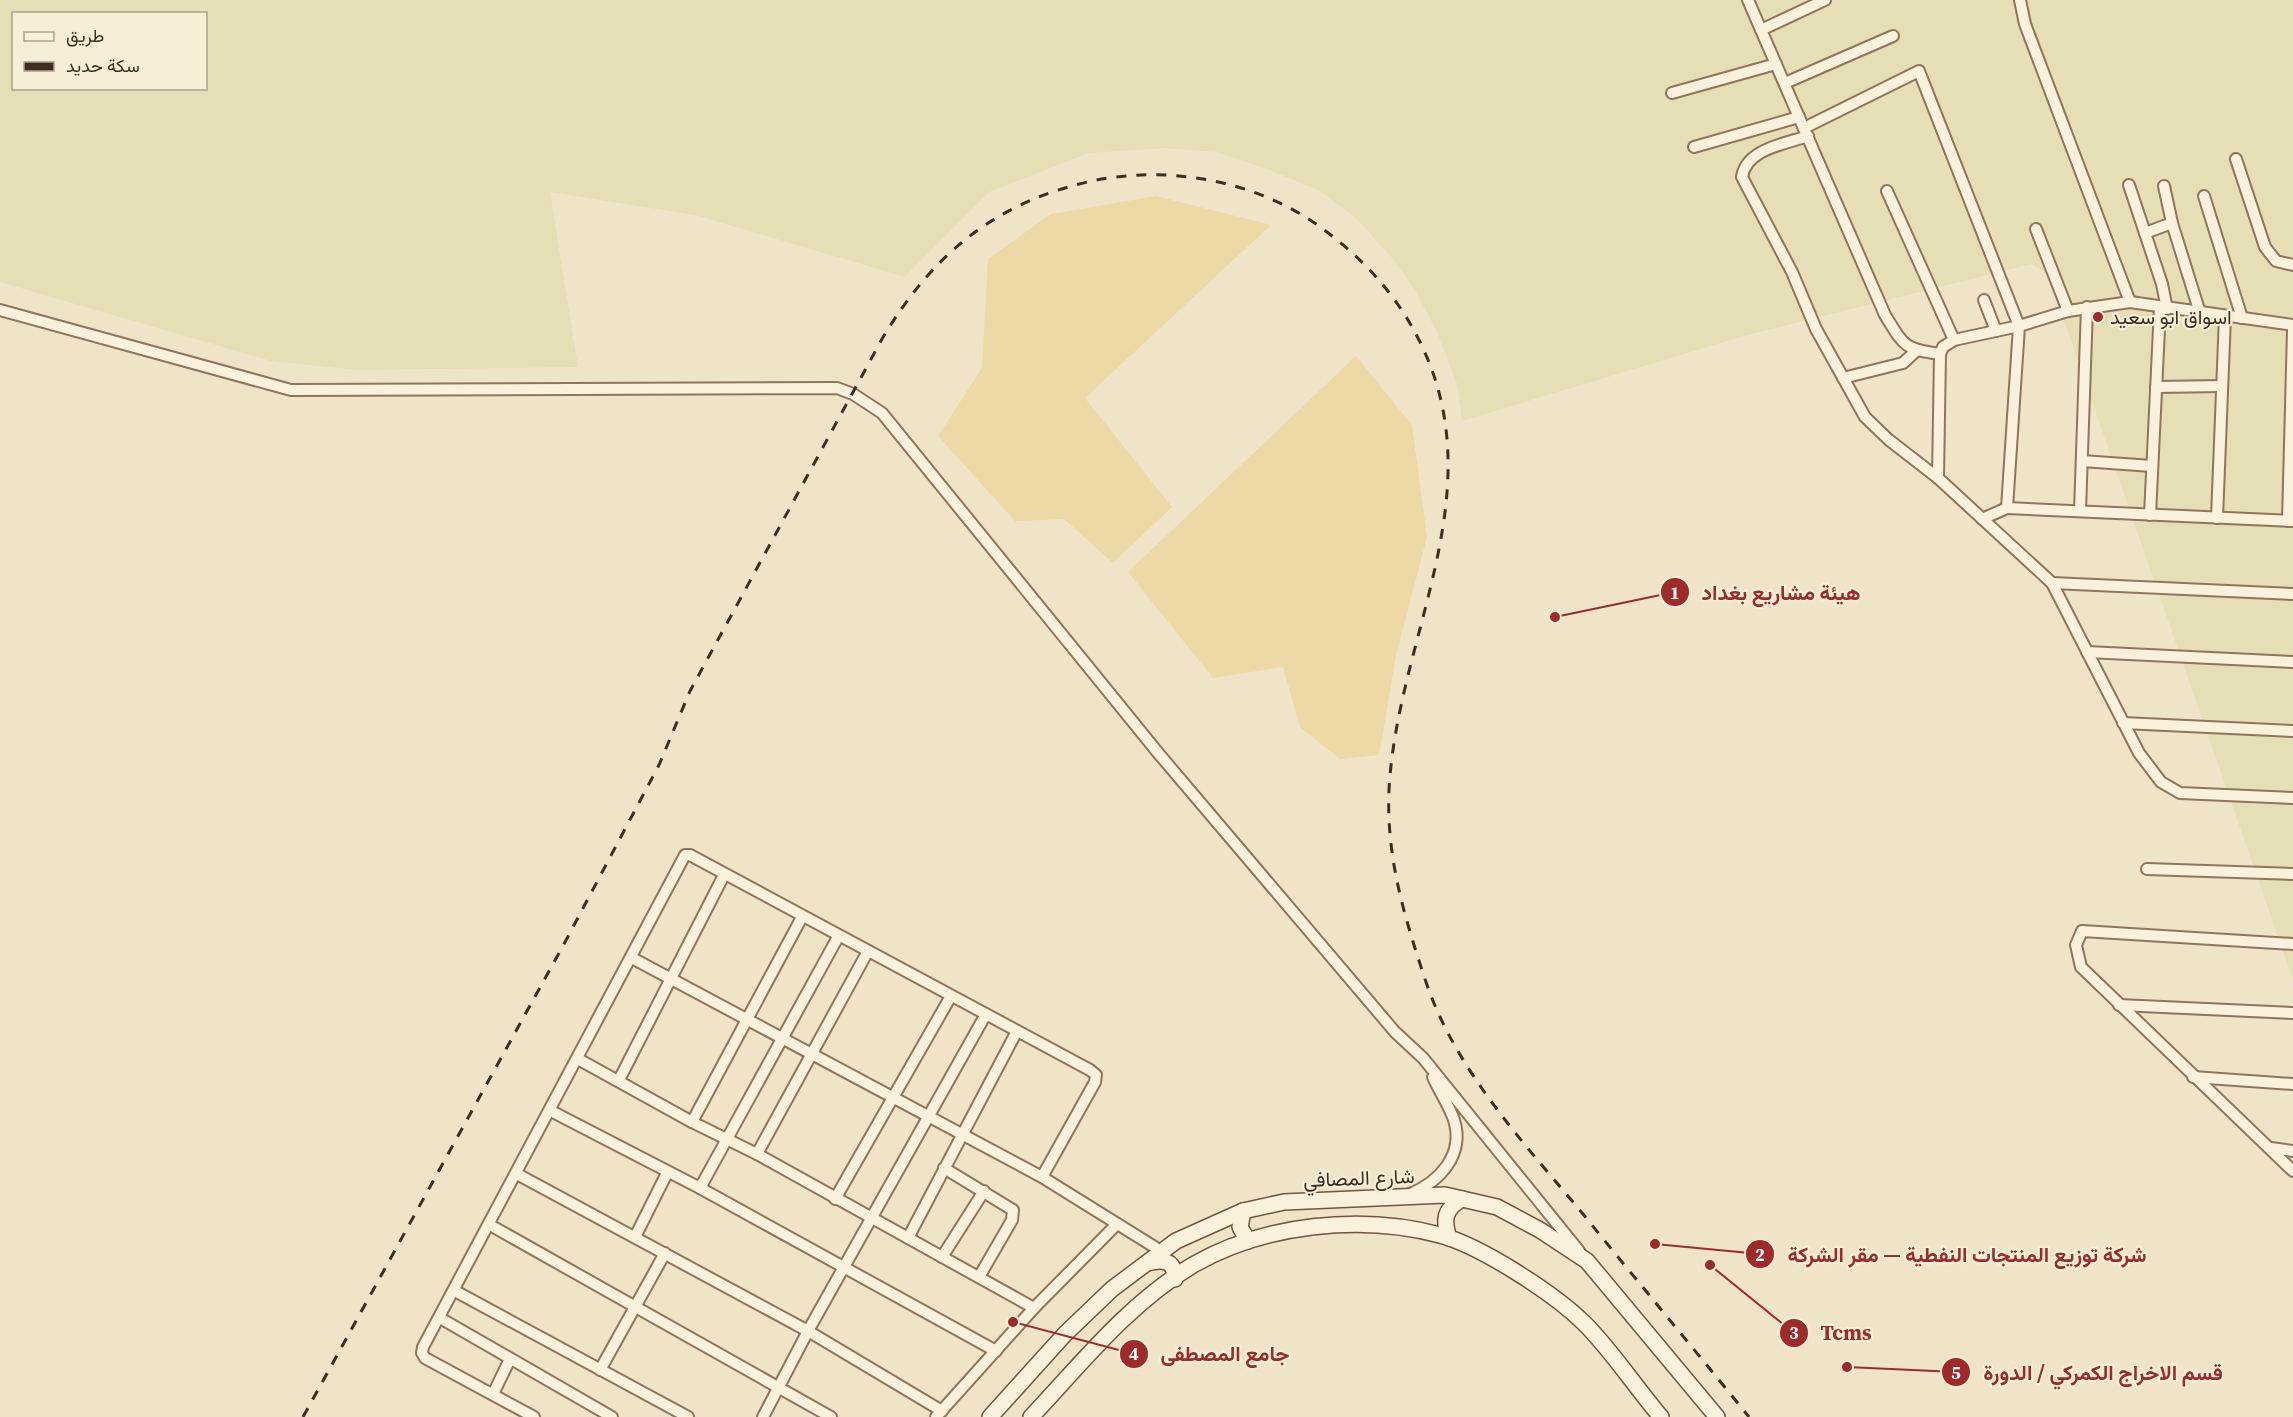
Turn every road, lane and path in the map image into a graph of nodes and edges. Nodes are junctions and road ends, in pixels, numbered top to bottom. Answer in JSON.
{"nodes":[{"id":1,"x":1748,"y":0,"type":"edge"},
{"id":2,"x":1825,"y":0,"type":"edge"},
{"id":3,"x":2020,"y":0,"type":"edge"},
{"id":4,"x":1761,"y":30,"type":"junction"},
{"id":5,"x":1893,"y":36,"type":"dead end"},
{"id":6,"x":1776,"y":64,"type":"junction"},
{"id":7,"x":1785,"y":83,"type":"junction"},
{"id":8,"x":1672,"y":93,"type":"dead end"},
{"id":9,"x":1799,"y":117,"type":"junction"},
{"id":10,"x":1806,"y":132,"type":"junction"},
{"id":11,"x":1694,"y":147,"type":"dead end"},
{"id":12,"x":2236,"y":159,"type":"dead end"},
{"id":13,"x":2129,"y":185,"type":"dead end"},
{"id":14,"x":2164,"y":186,"type":"dead end"},
{"id":15,"x":1887,"y":190,"type":"dead end"},
{"id":16,"x":2204,"y":196,"type":"dead end"},
{"id":17,"x":2172,"y":223,"type":"junction"},
{"id":18,"x":2036,"y":229,"type":"dead end"},
{"id":19,"x":2145,"y":233,"type":"junction"},
{"id":20,"x":2293,"y":265,"type":"edge"},
{"id":21,"x":1984,"y":300,"type":"dead end"},
{"id":22,"x":2130,"y":302,"type":"junction"},
{"id":23,"x":2087,"y":307,"type":"junction"},
{"id":24,"x":2164,"y":308,"type":"junction"},
{"id":25,"x":0,"y":310,"type":"edge"},
{"id":26,"x":2068,"y":311,"type":"junction"},
{"id":27,"x":2200,"y":313,"type":"junction"},
{"id":28,"x":2225,"y":316,"type":"junction"},
{"id":29,"x":2242,"y":318,"type":"junction"},
{"id":30,"x":2293,"y":325,"type":"edge"},
{"id":31,"x":2019,"y":326,"type":"junction"},
{"id":32,"x":2293,"y":330,"type":"edge"},
{"id":33,"x":1996,"y":331,"type":"junction"},
{"id":34,"x":1954,"y":340,"type":"junction"},
{"id":35,"x":1916,"y":351,"type":"junction"},
{"id":36,"x":1940,"y":354,"type":"junction"},
{"id":37,"x":1843,"y":378,"type":"junction"},
{"id":38,"x":2222,"y":386,"type":"junction"},
{"id":39,"x":2156,"y":387,"type":"junction"},
{"id":40,"x":2082,"y":461,"type":"junction"},
{"id":41,"x":2152,"y":466,"type":"junction"},
{"id":42,"x":1938,"y":478,"type":"junction"},
{"id":43,"x":2007,"y":508,"type":"junction"},
{"id":44,"x":2080,"y":511,"type":"junction"},
{"id":45,"x":2150,"y":514,"type":"junction"},
{"id":46,"x":2217,"y":518,"type":"junction"},
{"id":47,"x":1982,"y":519,"type":"junction"},
{"id":48,"x":2290,"y":521,"type":"edge"},
{"id":49,"x":2052,"y":583,"type":"junction"},
{"id":50,"x":2293,"y":594,"type":"edge"},
{"id":51,"x":2087,"y":652,"type":"junction"},
{"id":52,"x":2293,"y":662,"type":"edge"},
{"id":53,"x":2124,"y":723,"type":"junction"},
{"id":54,"x":2293,"y":731,"type":"edge"},
{"id":55,"x":2293,"y":798,"type":"edge"},
{"id":56,"x":2147,"y":869,"type":"dead end"},
{"id":57,"x":2293,"y":874,"type":"edge"},
{"id":58,"x":724,"y":875,"type":"junction"},
{"id":59,"x":802,"y":917,"type":"junction"},
{"id":60,"x":838,"y":937,"type":"junction"},
{"id":61,"x":2293,"y":944,"type":"edge"},
{"id":62,"x":868,"y":951,"type":"junction"},
{"id":63,"x":632,"y":958,"type":"junction"},
{"id":64,"x":672,"y":978,"type":"junction"},
{"id":65,"x":951,"y":996,"type":"junction"},
{"id":66,"x":2120,"y":1005,"type":"junction"},
{"id":67,"x":2293,"y":1013,"type":"edge"},
{"id":68,"x":986,"y":1014,"type":"junction"},
{"id":69,"x":749,"y":1018,"type":"junction"},
{"id":70,"x":1017,"y":1031,"type":"junction"},
{"id":71,"x":783,"y":1037,"type":"junction"},
{"id":72,"x":810,"y":1053,"type":"junction"},
{"id":73,"x":1423,"y":1058,"type":"junction"},
{"id":74,"x":578,"y":1059,"type":"junction"},
{"id":75,"x":2193,"y":1077,"type":"junction"},
{"id":76,"x":619,"y":1080,"type":"junction"},
{"id":77,"x":2293,"y":1084,"type":"edge"},
{"id":78,"x":892,"y":1098,"type":"junction"},
{"id":79,"x":551,"y":1111,"type":"junction"},
{"id":80,"x":928,"y":1116,"type":"junction"},
{"id":81,"x":692,"y":1122,"type":"junction"},
{"id":82,"x":962,"y":1133,"type":"junction"},
{"id":83,"x":726,"y":1140,"type":"junction"},
{"id":84,"x":2271,"y":1148,"type":"junction"},
{"id":85,"x":2293,"y":1151,"type":"edge"},
{"id":86,"x":757,"y":1154,"type":"junction"},
{"id":87,"x":944,"y":1168,"type":"junction"},
{"id":88,"x":2293,"y":1171,"type":"edge"},
{"id":89,"x":668,"y":1173,"type":"junction"},
{"id":90,"x":517,"y":1174,"type":"junction"},
{"id":91,"x":1042,"y":1177,"type":"junction"},
{"id":92,"x":700,"y":1188,"type":"junction"},
{"id":93,"x":984,"y":1191,"type":"junction"},
{"id":94,"x":1401,"y":1198,"type":"junction"},
{"id":95,"x":835,"y":1199,"type":"junction"},
{"id":96,"x":1462,"y":1199,"type":"junction"},
{"id":97,"x":1243,"y":1211,"type":"junction"},
{"id":98,"x":872,"y":1218,"type":"junction"},
{"id":99,"x":1118,"y":1224,"type":"junction"},
{"id":100,"x":490,"y":1225,"type":"junction"},
{"id":101,"x":635,"y":1237,"type":"junction"},
{"id":102,"x":908,"y":1238,"type":"junction"},
{"id":103,"x":1449,"y":1238,"type":"junction"},
{"id":104,"x":1248,"y":1241,"type":"junction"},
{"id":105,"x":1161,"y":1251,"type":"junction"},
{"id":106,"x":665,"y":1253,"type":"junction"},
{"id":107,"x":942,"y":1257,"type":"junction"},
{"id":108,"x":1587,"y":1261,"type":"junction"},
{"id":109,"x":1144,"y":1264,"type":"junction"},
{"id":110,"x":845,"y":1268,"type":"junction"},
{"id":111,"x":1180,"y":1275,"type":"junction"},
{"id":112,"x":979,"y":1277,"type":"junction"},
{"id":113,"x":455,"y":1291,"type":"junction"},
{"id":114,"x":634,"y":1306,"type":"junction"},
{"id":115,"x":1034,"y":1308,"type":"junction"},
{"id":116,"x":440,"y":1318,"type":"junction"},
{"id":117,"x":808,"y":1331,"type":"junction"},
{"id":118,"x":996,"y":1351,"type":"junction"},
{"id":119,"x":510,"y":1359,"type":"junction"},
{"id":120,"x":600,"y":1370,"type":"junction"},
{"id":121,"x":779,"y":1388,"type":"junction"},
{"id":122,"x":493,"y":1394,"type":"junction"},
{"id":123,"x":669,"y":1412,"type":"edge"},
{"id":124,"x":939,"y":1414,"type":"edge"},
{"id":125,"x":534,"y":1417,"type":"edge"},
{"id":126,"x":612,"y":1417,"type":"edge"},
{"id":127,"x":688,"y":1417,"type":"edge"},
{"id":128,"x":763,"y":1417,"type":"edge"},
{"id":129,"x":831,"y":1417,"type":"edge"},
{"id":130,"x":990,"y":1417,"type":"edge"},
{"id":131,"x":1031,"y":1417,"type":"edge"},
{"id":132,"x":1661,"y":1417,"type":"edge"},
{"id":133,"x":1718,"y":1417,"type":"edge"}],
"edges":[{"from":1,"to":4,"type":"street"},
{"from":2,"to":4,"type":"street"},
{"from":3,"to":22,"type":"street"},
{"from":4,"to":6,"type":"street"},
{"from":5,"to":7,"type":"street"},
{"from":6,"to":7,"type":"street"},
{"from":6,"to":8,"type":"street"},
{"from":7,"to":9,"type":"street"},
{"from":9,"to":10,"type":"street"},
{"from":9,"to":11,"type":"street"},
{"from":10,"to":31,"type":"street"},
{"from":10,"to":35,"type":"street"},
{"from":10,"to":37,"type":"street"},
{"from":12,"to":20,"type":"street"},
{"from":13,"to":19,"type":"street"},
{"from":14,"to":17,"type":"street"},
{"from":15,"to":34,"type":"street"},
{"from":16,"to":29,"type":"street"},
{"from":17,"to":19,"type":"street"},
{"from":17,"to":27,"type":"street"},
{"from":18,"to":26,"type":"street"},
{"from":19,"to":24,"type":"street"},
{"from":21,"to":33,"type":"street"},
{"from":22,"to":23,"type":"street"},
{"from":22,"to":24,"type":"street"},
{"from":23,"to":26,"type":"street"},
{"from":23,"to":40,"type":"street"},
{"from":24,"to":27,"type":"street"},
{"from":24,"to":39,"type":"street"},
{"from":25,"to":73,"type":"street"},
{"from":26,"to":31,"type":"street"},
{"from":27,"to":28,"type":"street"},
{"from":28,"to":29,"type":"street"},
{"from":28,"to":38,"type":"street"},
{"from":29,"to":30,"type":"street"},
{"from":31,"to":33,"type":"street"},
{"from":31,"to":43,"type":"street"},
{"from":32,"to":48,"type":"street"},
{"from":33,"to":34,"type":"street"},
{"from":34,"to":36,"type":"street"},
{"from":35,"to":36,"type":"street"},
{"from":35,"to":37,"type":"street"},
{"from":36,"to":42,"type":"street"},
{"from":37,"to":42,"type":"street"},
{"from":38,"to":39,"type":"street"},
{"from":38,"to":46,"type":"street"},
{"from":39,"to":41,"type":"street"},
{"from":40,"to":41,"type":"street"},
{"from":40,"to":44,"type":"street"},
{"from":41,"to":45,"type":"street"},
{"from":42,"to":47,"type":"street"},
{"from":43,"to":44,"type":"street"},
{"from":43,"to":47,"type":"street"},
{"from":44,"to":45,"type":"street"},
{"from":45,"to":46,"type":"street"},
{"from":46,"to":48,"type":"street"},
{"from":47,"to":49,"type":"street"},
{"from":49,"to":50,"type":"street"},
{"from":49,"to":51,"type":"street"},
{"from":51,"to":52,"type":"street"},
{"from":51,"to":53,"type":"street"},
{"from":53,"to":54,"type":"street"},
{"from":53,"to":55,"type":"street"},
{"from":56,"to":57,"type":"street"},
{"from":58,"to":59,"type":"street"},
{"from":58,"to":63,"type":"street"},
{"from":58,"to":64,"type":"street"},
{"from":59,"to":60,"type":"street"},
{"from":59,"to":69,"type":"street"},
{"from":60,"to":62,"type":"street"},
{"from":60,"to":71,"type":"street"},
{"from":61,"to":66,"type":"street"},
{"from":62,"to":65,"type":"street"},
{"from":62,"to":72,"type":"street"},
{"from":63,"to":64,"type":"street"},
{"from":63,"to":74,"type":"street"},
{"from":64,"to":69,"type":"street"},
{"from":64,"to":76,"type":"street"},
{"from":65,"to":68,"type":"street"},
{"from":65,"to":78,"type":"street"},
{"from":66,"to":67,"type":"street"},
{"from":66,"to":75,"type":"street"},
{"from":68,"to":70,"type":"street"},
{"from":68,"to":80,"type":"street"},
{"from":69,"to":71,"type":"street"},
{"from":69,"to":81,"type":"street"},
{"from":70,"to":82,"type":"street"},
{"from":70,"to":91,"type":"street"},
{"from":71,"to":72,"type":"street"},
{"from":71,"to":83,"type":"street"},
{"from":72,"to":78,"type":"street"},
{"from":72,"to":86,"type":"street"},
{"from":73,"to":94,"type":"street"},
{"from":73,"to":108,"type":"street"},
{"from":74,"to":76,"type":"street"},
{"from":74,"to":79,"type":"street"},
{"from":75,"to":77,"type":"street"},
{"from":75,"to":84,"type":"street"},
{"from":76,"to":81,"type":"street"},
{"from":78,"to":80,"type":"street"},
{"from":78,"to":95,"type":"street"},
{"from":79,"to":89,"type":"street"},
{"from":79,"to":90,"type":"street"},
{"from":80,"to":82,"type":"street"},
{"from":80,"to":98,"type":"street"},
{"from":81,"to":83,"type":"street"},
{"from":82,"to":87,"type":"street"},
{"from":82,"to":91,"type":"street"},
{"from":83,"to":86,"type":"street"},
{"from":83,"to":92,"type":"street"},
{"from":84,"to":85,"type":"street"},
{"from":84,"to":88,"type":"street"},
{"from":86,"to":95,"type":"street"},
{"from":87,"to":93,"type":"street"},
{"from":87,"to":102,"type":"street"},
{"from":89,"to":92,"type":"street"},
{"from":89,"to":101,"type":"street"},
{"from":90,"to":100,"type":"street"},
{"from":90,"to":101,"type":"street"},
{"from":91,"to":99,"type":"street"},
{"from":92,"to":110,"type":"street"},
{"from":93,"to":107,"type":"street"},
{"from":93,"to":112,"type":"street"},
{"from":94,"to":96,"type":"main road","name":"شارع المصافي"},
{"from":94,"to":97,"type":"main road","name":"شارع المصافي"},
{"from":95,"to":98,"type":"street"},
{"from":96,"to":103,"type":"main road"},
{"from":96,"to":108,"type":"main road","name":"شارع المصافي"},
{"from":97,"to":104,"type":"main road"},
{"from":97,"to":105,"type":"main road","name":"شارع المصافي"},
{"from":98,"to":102,"type":"street"},
{"from":98,"to":110,"type":"street"},
{"from":99,"to":105,"type":"street"},
{"from":99,"to":115,"type":"street"},
{"from":100,"to":113,"type":"street"},
{"from":100,"to":114,"type":"street"},
{"from":101,"to":106,"type":"street"},
{"from":102,"to":107,"type":"street"},
{"from":103,"to":104,"type":"main road"},
{"from":103,"to":132,"type":"main road"},
{"from":104,"to":111,"type":"main road"},
{"from":105,"to":109,"type":"main road","name":"شارع المصافي"},
{"from":105,"to":111,"type":"main road"},
{"from":106,"to":114,"type":"street"},
{"from":106,"to":117,"type":"street"},
{"from":107,"to":112,"type":"street"},
{"from":108,"to":133,"type":"main road","name":"شارع المصافي"},
{"from":109,"to":111,"type":"main road"},
{"from":109,"to":130,"type":"main road","name":"شارع المصافي"},
{"from":110,"to":117,"type":"street"},
{"from":110,"to":118,"type":"street"},
{"from":111,"to":131,"type":"main road"},
{"from":112,"to":115,"type":"street"},
{"from":113,"to":116,"type":"street"},
{"from":113,"to":120,"type":"street"},
{"from":114,"to":120,"type":"street"},
{"from":114,"to":121,"type":"street"},
{"from":115,"to":118,"type":"street"},
{"from":116,"to":119,"type":"street"},
{"from":116,"to":122,"type":"street"},
{"from":117,"to":121,"type":"street"},
{"from":117,"to":124,"type":"street"},
{"from":118,"to":124,"type":"street"},
{"from":119,"to":122,"type":"street"},
{"from":119,"to":126,"type":"street"},
{"from":120,"to":123,"type":"street"},
{"from":121,"to":128,"type":"street"},
{"from":121,"to":129,"type":"street"},
{"from":122,"to":125,"type":"street"},
{"from":123,"to":127,"type":"street"}]}
